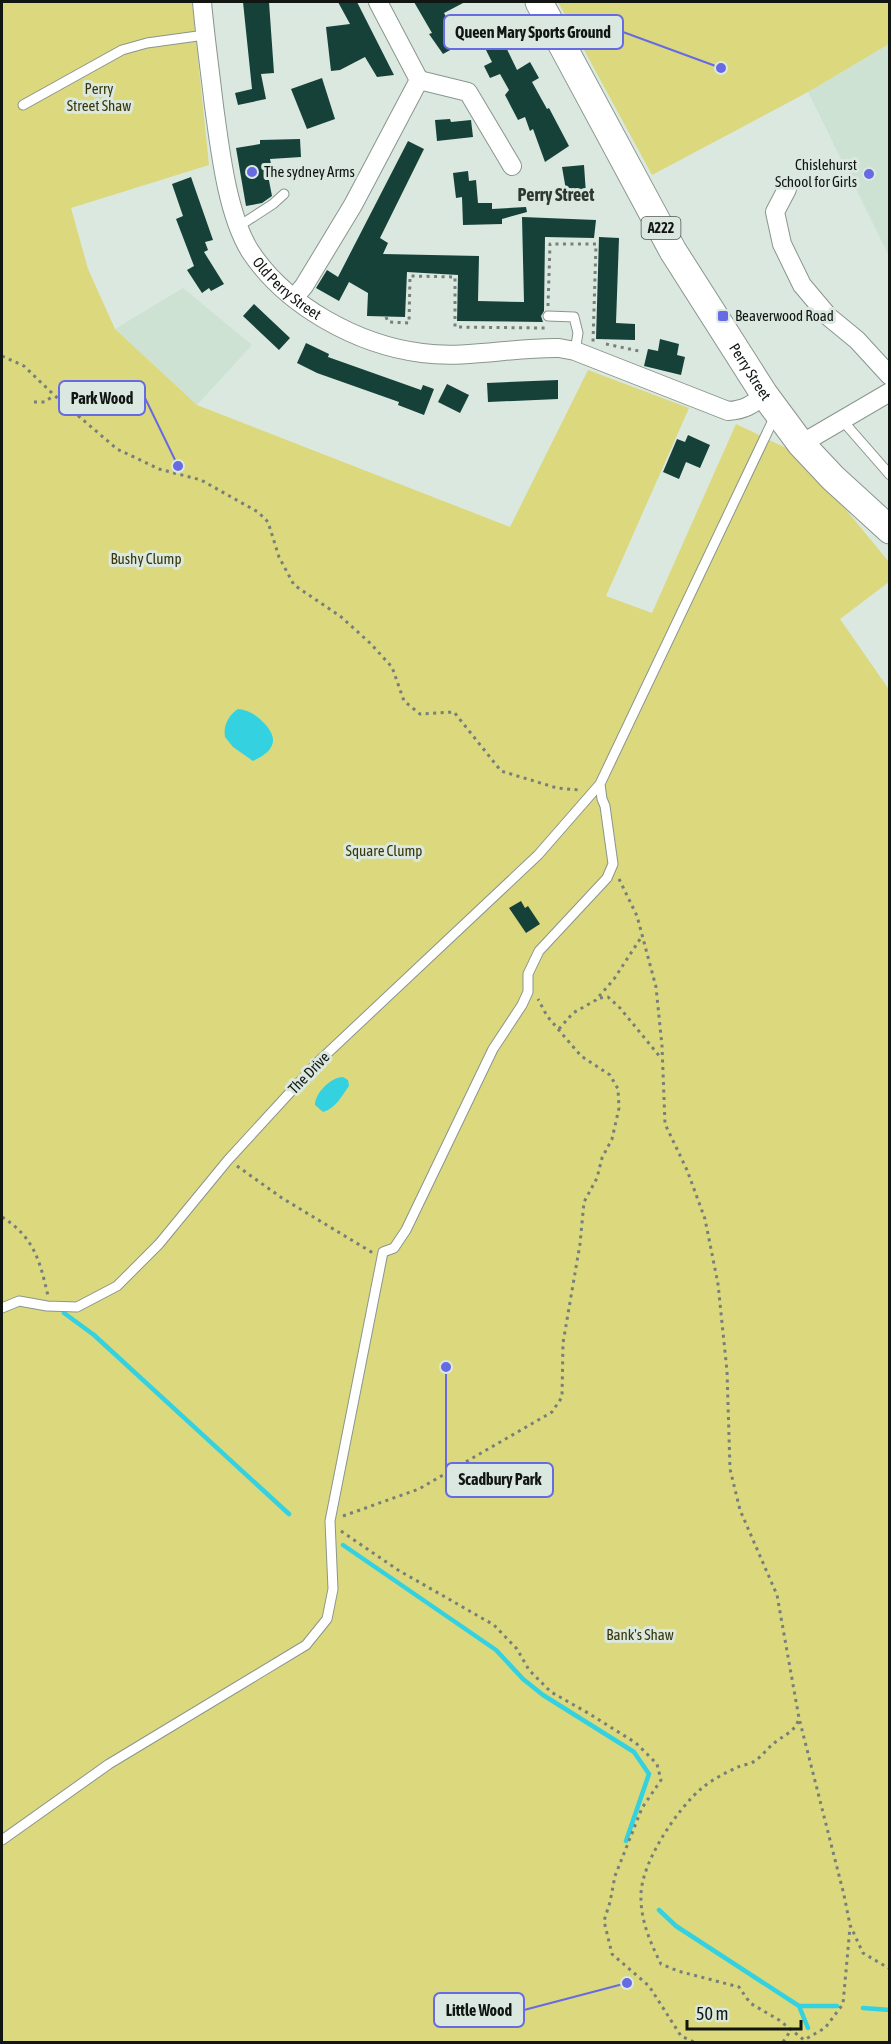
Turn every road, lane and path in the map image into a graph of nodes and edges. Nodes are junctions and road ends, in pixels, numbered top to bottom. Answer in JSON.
{"nodes":[{"id":1,"x":202,"y":2,"type":"edge"},
{"id":2,"x":378,"y":2,"type":"edge"},
{"id":3,"x":538,"y":2,"type":"edge"},
{"id":4,"x":205,"y":35,"type":"junction"},
{"id":5,"x":419,"y":80,"type":"junction"},
{"id":6,"x":23,"y":105,"type":"dead end"},
{"id":7,"x":512,"y":166,"type":"dead end"},
{"id":8,"x":787,"y":189,"type":"dead end"},
{"id":9,"x":284,"y":194,"type":"dead end"},
{"id":10,"x":239,"y":226,"type":"junction"},
{"id":11,"x":294,"y":298,"type":"junction"},
{"id":12,"x":548,"y":316,"type":"junction"},
{"id":13,"x":386,"y":317,"type":"dead end"},
{"id":14,"x":593,"y":342,"type":"dead end"},
{"id":15,"x":605,"y":344,"type":"dead end"},
{"id":16,"x":575,"y":351,"type":"junction"},
{"id":17,"x":639,"y":351,"type":"dead end"},
{"id":18,"x":2,"y":356,"type":"edge"},
{"id":19,"x":890,"y":376,"type":"edge"},
{"id":20,"x":890,"y":392,"type":"edge"},
{"id":21,"x":54,"y":395,"type":"junction"},
{"id":22,"x":34,"y":402,"type":"dead end"},
{"id":23,"x":771,"y":403,"type":"junction"},
{"id":24,"x":842,"y":420,"type":"junction"},
{"id":25,"x":801,"y":444,"type":"junction"},
{"id":26,"x":890,"y":475,"type":"edge"},
{"id":27,"x":890,"y":530,"type":"edge"},
{"id":28,"x":598,"y":786,"type":"junction"},
{"id":29,"x":613,"y":864,"type":"junction"},
{"id":30,"x":642,"y":936,"type":"junction"},
{"id":31,"x":528,"y":974,"type":"junction"},
{"id":32,"x":598,"y":998,"type":"junction"},
{"id":33,"x":559,"y":1029,"type":"junction"},
{"id":34,"x":662,"y":1060,"type":"junction"},
{"id":35,"x":228,"y":1160,"type":"junction"},
{"id":36,"x":2,"y":1217,"type":"edge"},
{"id":37,"x":381,"y":1258,"type":"junction"},
{"id":38,"x":50,"y":1306,"type":"junction"},
{"id":39,"x":2,"y":1308,"type":"edge"},
{"id":40,"x":330,"y":1521,"type":"junction"},
{"id":41,"x":799,"y":1718,"type":"junction"},
{"id":42,"x":2,"y":1840,"type":"edge"},
{"id":43,"x":850,"y":1925,"type":"junction"},
{"id":44,"x":890,"y":1969,"type":"edge"},
{"id":45,"x":791,"y":2030,"type":"junction"},
{"id":46,"x":694,"y":2043,"type":"edge"},
{"id":47,"x":783,"y":2043,"type":"edge"}],
"edges":[{"from":1,"to":4,"type":"street","name":"Old Perry Street"},
{"from":2,"to":5,"type":"street"},
{"from":3,"to":23,"type":"main road","name":"Perry Street","number":"A222"},
{"from":4,"to":6,"type":"lane"},
{"from":4,"to":10,"type":"street","name":"Old Perry Street"},
{"from":5,"to":7,"type":"street"},
{"from":5,"to":11,"type":"street"},
{"from":8,"to":19,"type":"street"},
{"from":9,"to":10,"type":"lane"},
{"from":10,"to":11,"type":"street","name":"Old Perry Street"},
{"from":11,"to":16,"type":"street","name":"Old Perry Street"},
{"from":12,"to":13,"type":"path"},
{"from":12,"to":14,"type":"path"},
{"from":12,"to":16,"type":"lane"},
{"from":15,"to":17,"type":"path"},
{"from":16,"to":23,"type":"street","name":"Old Perry Street"},
{"from":18,"to":21,"type":"path"},
{"from":20,"to":24,"type":"street"},
{"from":21,"to":22,"type":"path"},
{"from":21,"to":28,"type":"path"},
{"from":23,"to":25,"type":"main road","name":"Perry Street","number":"A222"},
{"from":23,"to":28,"type":"lane","name":"The Drive"},
{"from":24,"to":25,"type":"street"},
{"from":24,"to":26,"type":"lane"},
{"from":25,"to":27,"type":"main road","name":"Perry Street","number":"A222"},
{"from":28,"to":29,"type":"lane"},
{"from":28,"to":35,"type":"lane","name":"The Drive"},
{"from":29,"to":30,"type":"path"},
{"from":29,"to":31,"type":"lane"},
{"from":30,"to":32,"type":"path"},
{"from":30,"to":34,"type":"path"},
{"from":31,"to":33,"type":"path"},
{"from":31,"to":37,"type":"lane"},
{"from":32,"to":33,"type":"path"},
{"from":32,"to":34,"type":"path"},
{"from":33,"to":40,"type":"path"},
{"from":34,"to":41,"type":"path"},
{"from":35,"to":37,"type":"path"},
{"from":35,"to":38,"type":"lane","name":"The Drive"},
{"from":36,"to":38,"type":"path"},
{"from":37,"to":40,"type":"lane"},
{"from":38,"to":39,"type":"lane","name":"The Drive"},
{"from":40,"to":42,"type":"lane"},
{"from":40,"to":46,"type":"path"},
{"from":41,"to":43,"type":"path"},
{"from":41,"to":45,"type":"path"},
{"from":43,"to":44,"type":"path"},
{"from":43,"to":45,"type":"path"},
{"from":45,"to":47,"type":"path"}]}
